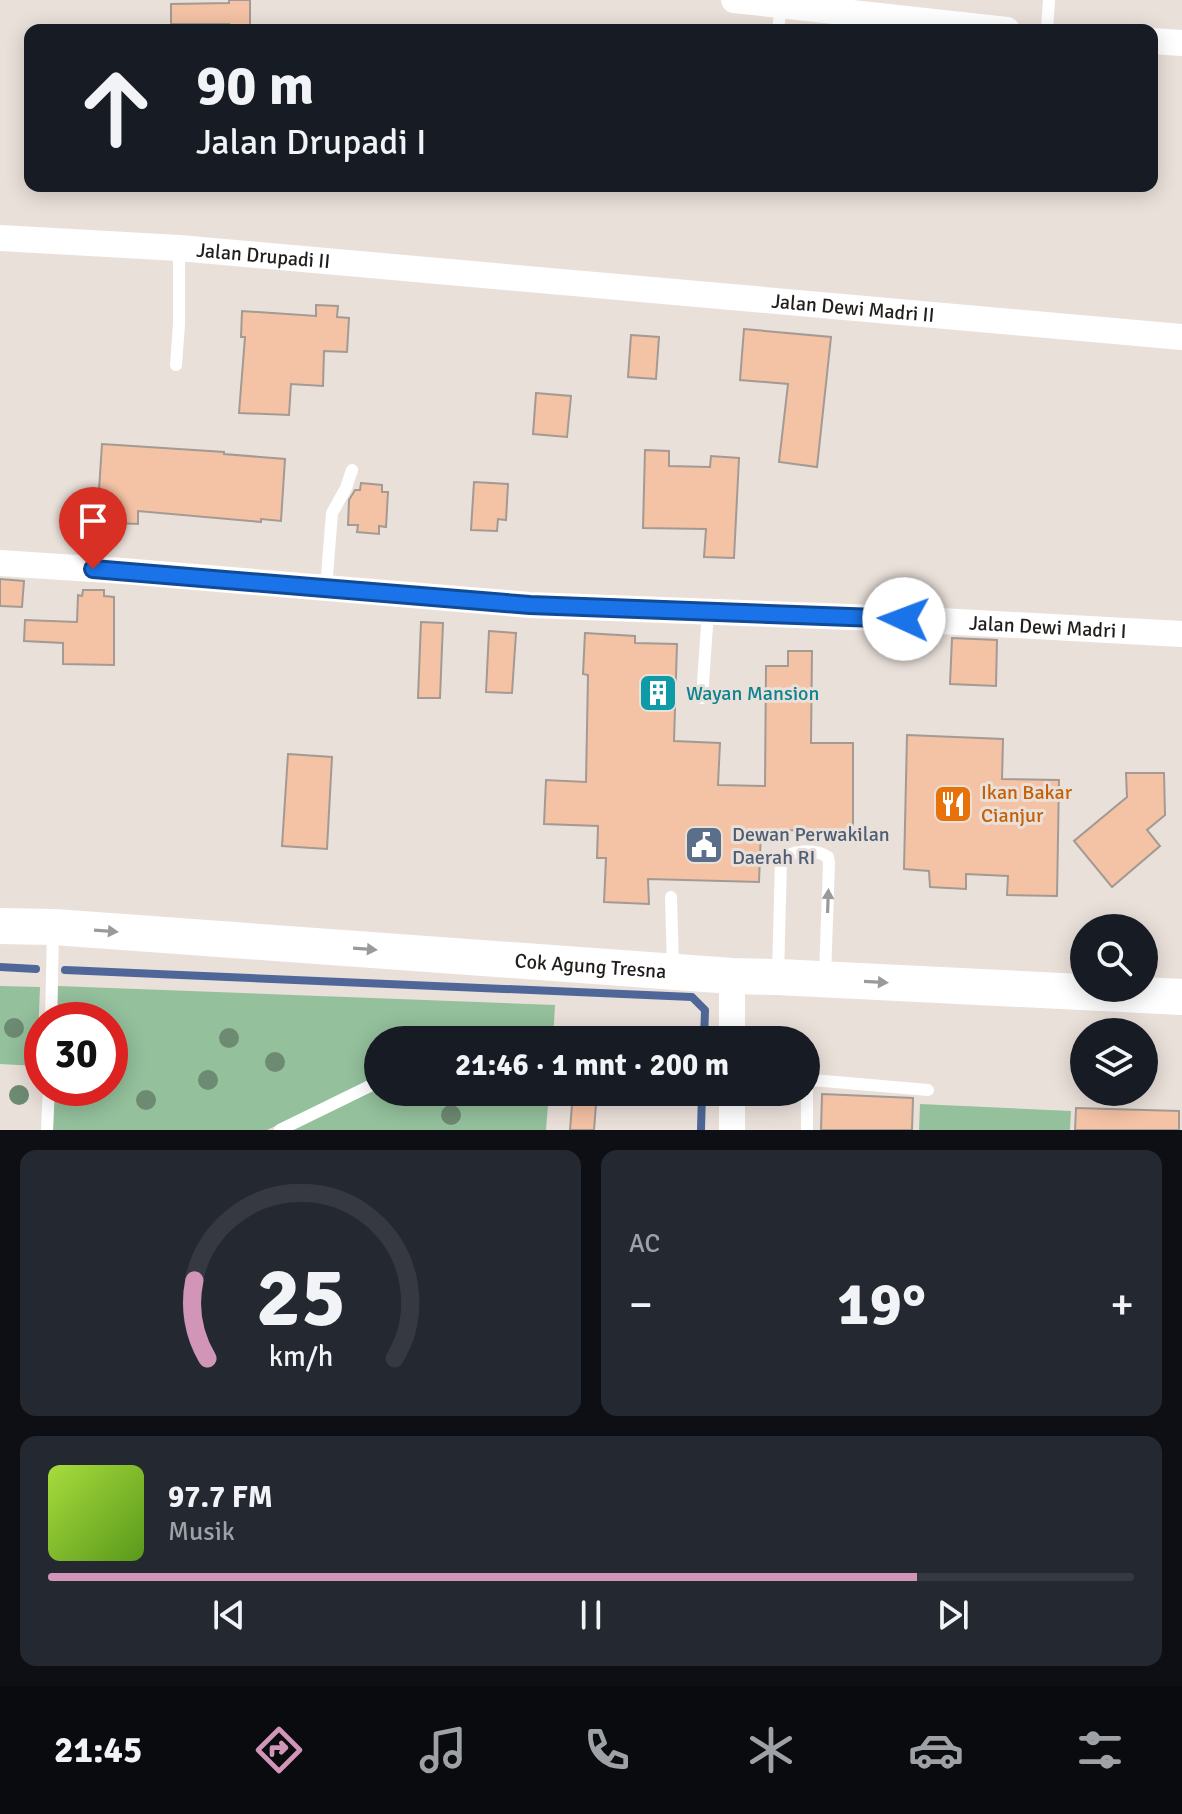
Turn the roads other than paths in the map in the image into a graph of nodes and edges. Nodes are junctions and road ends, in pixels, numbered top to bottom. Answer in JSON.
{"nodes":[{"id":1,"x":734,"y":0,"type":"edge"},
{"id":2,"x":1049,"y":0,"type":"edge"},
{"id":3,"x":823,"y":5,"type":"edge"},
{"id":4,"x":779,"y":18,"type":"edge"},
{"id":5,"x":921,"y":24,"type":"edge"},
{"id":6,"x":1047,"y":24,"type":"edge"},
{"id":7,"x":1158,"y":41,"type":"edge"},
{"id":8,"x":1182,"y":43,"type":"edge"},
{"id":9,"x":0,"y":238,"type":"edge"},
{"id":10,"x":179,"y":248,"type":"junction"},
{"id":11,"x":525,"y":279,"type":"joint"},
{"id":12,"x":1182,"y":337,"type":"edge"},
{"id":13,"x":176,"y":365,"type":"dead end"},
{"id":14,"x":352,"y":470,"type":"dead end"},
{"id":15,"x":0,"y":563,"type":"edge"},
{"id":16,"x":326,"y":588,"type":"junction"},
{"id":17,"x":708,"y":611,"type":"junction"},
{"id":18,"x":1182,"y":634,"type":"edge"},
{"id":19,"x":702,"y":698,"type":"dead end"},
{"id":20,"x":671,"y":897,"type":"dead end"},
{"id":21,"x":0,"y":926,"type":"edge"},
{"id":22,"x":54,"y":927,"type":"junction"},
{"id":23,"x":673,"y":970,"type":"junction"},
{"id":24,"x":732,"y":976,"type":"junction"},
{"id":25,"x":778,"y":977,"type":"junction"},
{"id":26,"x":825,"y":979,"type":"junction"},
{"id":27,"x":1182,"y":997,"type":"edge"},
{"id":28,"x":52,"y":1002,"type":"edge"},
{"id":29,"x":732,"y":1026,"type":"edge"},
{"id":30,"x":364,"y":1089,"type":"edge"},
{"id":31,"x":928,"y":1090,"type":"dead end"},
{"id":32,"x":48,"y":1106,"type":"edge"},
{"id":33,"x":732,"y":1106,"type":"edge"},
{"id":34,"x":47,"y":1130,"type":"edge"},
{"id":35,"x":280,"y":1130,"type":"edge"},
{"id":36,"x":732,"y":1130,"type":"edge"},
{"id":37,"x":807,"y":1130,"type":"edge"}],
"edges":[{"from":1,"to":4,"type":"street"},
{"from":2,"to":6,"type":"lane"},
{"from":3,"to":4,"type":"street"},
{"from":3,"to":5,"type":"street"},
{"from":7,"to":8,"type":"street"},
{"from":9,"to":10,"type":"street","name":"Jalan Drupadi II"},
{"from":10,"to":11,"type":"street","name":"Jalan Drupadi II"},
{"from":10,"to":13,"type":"lane"},
{"from":11,"to":12,"type":"street","name":"Jalan Dewi Madri II"},
{"from":14,"to":16,"type":"lane"},
{"from":15,"to":16,"type":"street","name":"Jalan Dewi Madri I"},
{"from":16,"to":17,"type":"street","name":"Jalan Dewi Madri I"},
{"from":17,"to":18,"type":"street","name":"Jalan Dewi Madri I"},
{"from":17,"to":19,"type":"lane"},
{"from":20,"to":23,"type":"lane"},
{"from":21,"to":22,"type":"main road","name":"Cok Agung Tresna"},
{"from":22,"to":23,"type":"main road","name":"Cok Agung Tresna","one_way":true},
{"from":22,"to":28,"type":"lane"},
{"from":23,"to":24,"type":"main road","name":"Cok Agung Tresna"},
{"from":24,"to":25,"type":"main road","name":"Cok Agung Tresna"},
{"from":24,"to":29,"type":"street"},
{"from":25,"to":26,"type":"main road","name":"Cok Agung Tresna"},
{"from":26,"to":25,"type":"lane","one_way":true},
{"from":26,"to":27,"type":"main road","name":"Cok Agung Tresna","one_way":true},
{"from":30,"to":35,"type":"lane"},
{"from":31,"to":37,"type":"lane"},
{"from":32,"to":34,"type":"lane"},
{"from":33,"to":36,"type":"street"}]}
